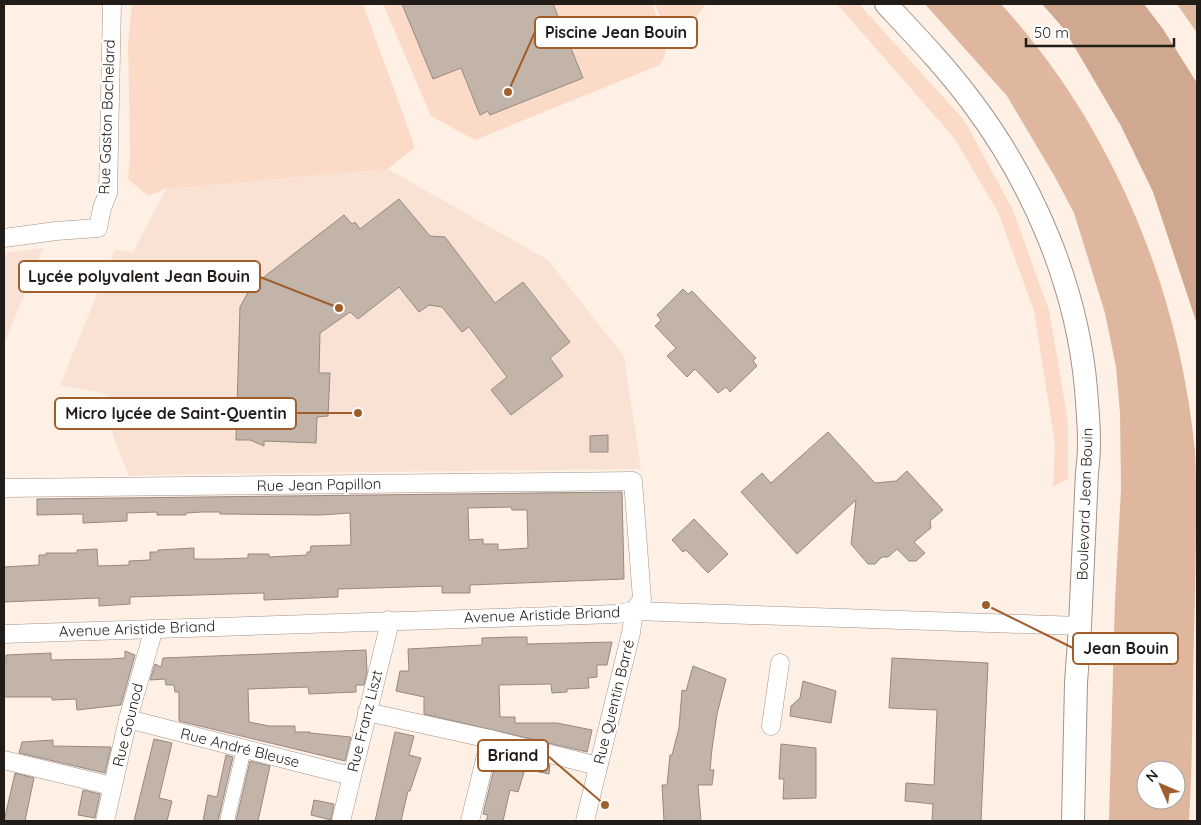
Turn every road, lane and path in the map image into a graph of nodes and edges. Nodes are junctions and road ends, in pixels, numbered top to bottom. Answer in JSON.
{"nodes":[{"id":1,"x":112,"y":4,"type":"edge"},
{"id":2,"x":886,"y":4,"type":"edge"},
{"id":3,"x":4,"y":238,"type":"edge"},
{"id":4,"x":634,"y":481,"type":"joint"},
{"id":5,"x":4,"y":488,"type":"edge"},
{"id":6,"x":634,"y":611,"type":"junction"},
{"id":7,"x":388,"y":620,"type":"junction"},
{"id":8,"x":1080,"y":626,"type":"junction"},
{"id":9,"x":152,"y":629,"type":"junction"},
{"id":10,"x":4,"y":634,"type":"edge"},
{"id":11,"x":780,"y":663,"type":"dead end"},
{"id":12,"x":367,"y":712,"type":"junction"},
{"id":13,"x":128,"y":719,"type":"junction"},
{"id":14,"x":771,"y":726,"type":"dead end"},
{"id":15,"x":490,"y":739,"type":"junction"},
{"id":16,"x":244,"y":749,"type":"junction"},
{"id":17,"x":5,"y":764,"type":"edge"},
{"id":18,"x":598,"y":766,"type":"junction"},
{"id":19,"x":351,"y":776,"type":"junction"},
{"id":20,"x":112,"y":786,"type":"junction"},
{"id":21,"x":105,"y":821,"type":"edge"},
{"id":22,"x":227,"y":821,"type":"edge"},
{"id":23,"x":341,"y":821,"type":"edge"},
{"id":24,"x":470,"y":821,"type":"edge"},
{"id":25,"x":585,"y":821,"type":"edge"},
{"id":26,"x":1073,"y":821,"type":"edge"}],
"edges":[{"from":1,"to":3,"type":"street","name":"Rue Gaston Bachelard"},
{"from":2,"to":8,"type":"street","name":"Boulevard Jean Bouin"},
{"from":4,"to":5,"type":"street","name":"Rue Jean Papillon"},
{"from":4,"to":6,"type":"street","name":"Rue Quentin Barré"},
{"from":6,"to":7,"type":"street","name":"Avenue Aristide Briand"},
{"from":6,"to":8,"type":"street","name":"Avenue Aristide Briand"},
{"from":6,"to":18,"type":"street","name":"Rue Quentin Barré"},
{"from":7,"to":9,"type":"street","name":"Avenue Aristide Briand"},
{"from":7,"to":12,"type":"street","name":"Rue Franz Liszt"},
{"from":8,"to":26,"type":"street","name":"Boulevard Jean Bouin"},
{"from":9,"to":10,"type":"street","name":"Avenue Aristide Briand"},
{"from":9,"to":13,"type":"street","name":"Rue Gounod"},
{"from":11,"to":14,"type":"street"},
{"from":12,"to":15,"type":"street"},
{"from":12,"to":19,"type":"street","name":"Rue Franz Liszt"},
{"from":13,"to":16,"type":"street","name":"Rue André Bleuse"},
{"from":13,"to":20,"type":"street","name":"Rue Gounod"},
{"from":15,"to":18,"type":"street"},
{"from":15,"to":24,"type":"street"},
{"from":16,"to":19,"type":"street","name":"Rue André Bleuse"},
{"from":16,"to":22,"type":"street"},
{"from":17,"to":20,"type":"street"},
{"from":18,"to":25,"type":"street","name":"Rue Quentin Barré"},
{"from":19,"to":23,"type":"street","name":"Rue Franz Liszt"},
{"from":20,"to":21,"type":"street","name":"Rue Gounod"}]}
